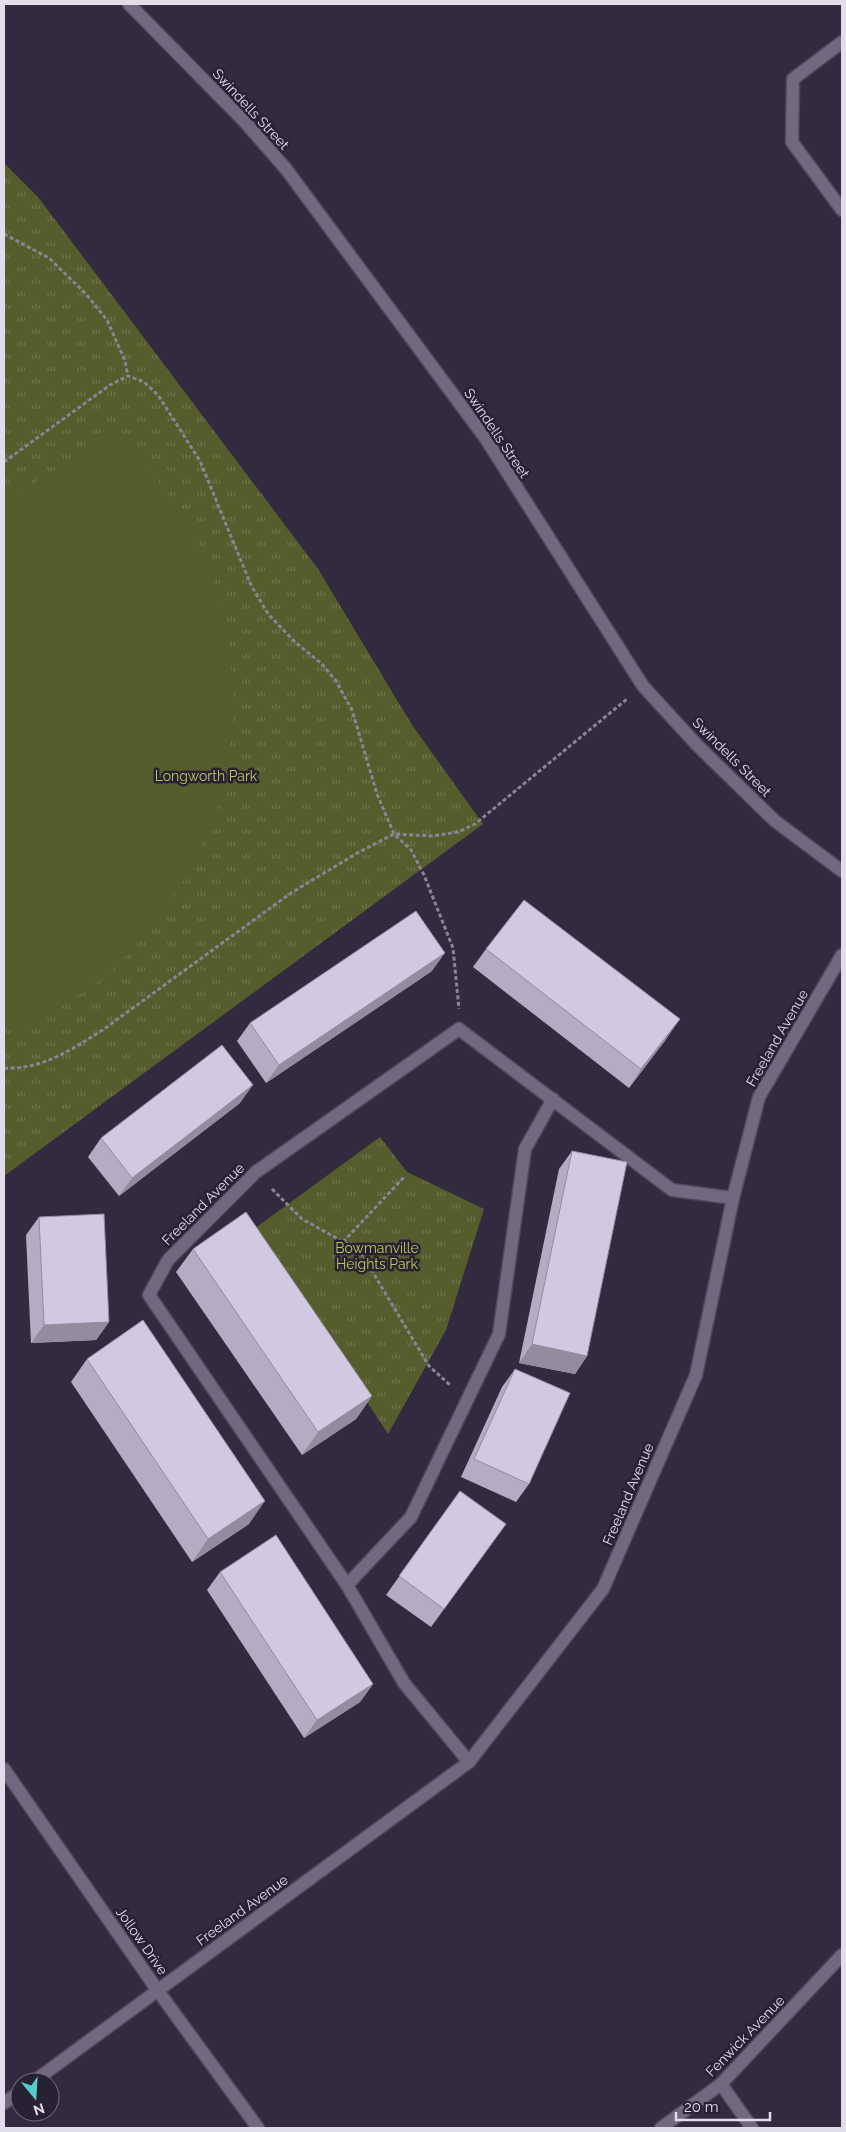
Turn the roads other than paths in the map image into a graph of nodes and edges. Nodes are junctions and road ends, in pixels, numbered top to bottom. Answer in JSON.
{"nodes":[{"id":1,"x":130,"y":4,"type":"edge"},
{"id":2,"x":842,"y":42,"type":"edge"},
{"id":3,"x":842,"y":210,"type":"edge"},
{"id":4,"x":842,"y":871,"type":"edge"},
{"id":5,"x":842,"y":955,"type":"edge"},
{"id":6,"x":553,"y":1098,"type":"junction"},
{"id":7,"x":733,"y":1198,"type":"junction"},
{"id":8,"x":347,"y":1585,"type":"junction"},
{"id":9,"x":469,"y":1762,"type":"junction"},
{"id":10,"x":4,"y":1769,"type":"edge"},
{"id":11,"x":842,"y":1955,"type":"edge"},
{"id":12,"x":158,"y":1991,"type":"junction"},
{"id":13,"x":47,"y":2072,"type":"edge"},
{"id":14,"x":721,"y":2084,"type":"junction"},
{"id":15,"x":258,"y":2128,"type":"edge"},
{"id":16,"x":661,"y":2128,"type":"edge"},
{"id":17,"x":752,"y":2128,"type":"edge"}],
"edges":[{"from":1,"to":4,"type":"street","name":"Swindells Street"},
{"from":2,"to":3,"type":"street"},
{"from":5,"to":7,"type":"street","name":"Freeland Avenue"},
{"from":6,"to":7,"type":"street"},
{"from":6,"to":8,"type":"street"},
{"from":6,"to":8,"type":"street","name":"Freeland Avenue"},
{"from":7,"to":9,"type":"street","name":"Freeland Avenue"},
{"from":8,"to":9,"type":"street","name":"Freeland Avenue"},
{"from":9,"to":12,"type":"street","name":"Freeland Avenue"},
{"from":10,"to":12,"type":"street","name":"Jollow Drive"},
{"from":11,"to":14,"type":"street","name":"Fenwick Avenue"},
{"from":12,"to":13,"type":"street","name":"Freeland Avenue"},
{"from":12,"to":15,"type":"street","name":"Jollow Drive"},
{"from":14,"to":16,"type":"street","name":"Fenwick Avenue"},
{"from":14,"to":17,"type":"street"}]}
